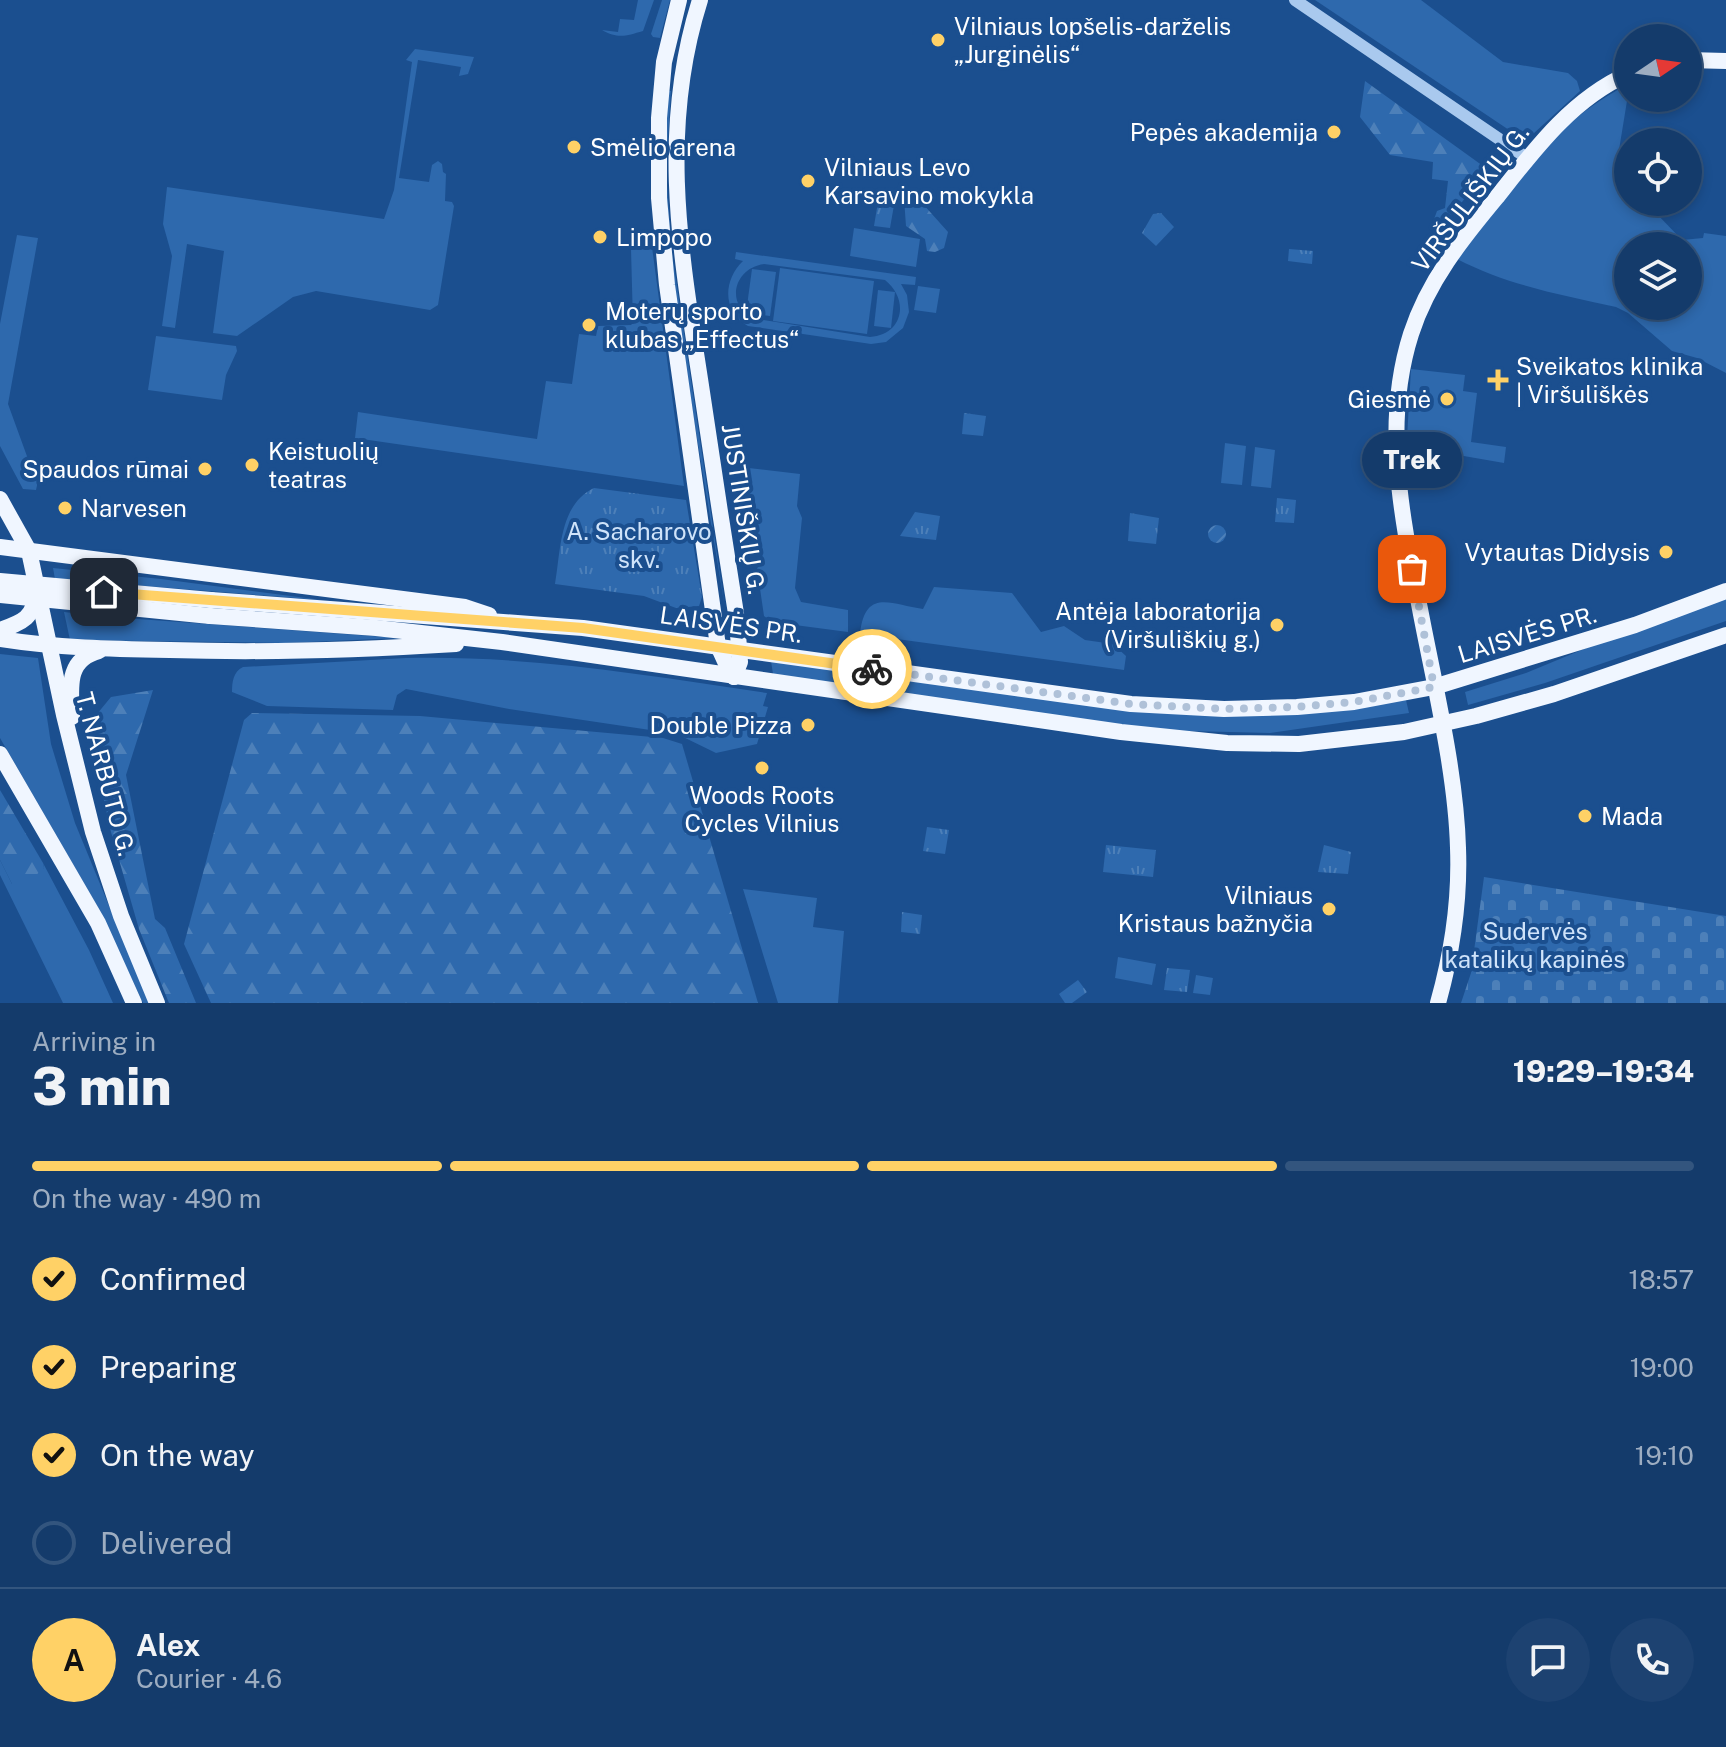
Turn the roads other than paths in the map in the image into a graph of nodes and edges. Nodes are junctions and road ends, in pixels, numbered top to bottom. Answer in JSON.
{"nodes":[{"id":1,"x":679,"y":0,"type":"edge"},
{"id":2,"x":700,"y":0,"type":"edge"},
{"id":3,"x":1295,"y":0,"type":"edge"},
{"id":4,"x":1702,"y":60,"type":"edge"},
{"id":5,"x":1726,"y":61,"type":"edge"},
{"id":6,"x":1614,"y":82,"type":"edge"},
{"id":7,"x":1527,"y":158,"type":"junction"},
{"id":8,"x":0,"y":499,"type":"edge"},
{"id":9,"x":0,"y":547,"type":"edge"},
{"id":10,"x":29,"y":551,"type":"junction"},
{"id":11,"x":36,"y":578,"type":"junction"},
{"id":12,"x":0,"y":581,"type":"edge"},
{"id":13,"x":1726,"y":591,"type":"edge"},
{"id":14,"x":0,"y":595,"type":"edge"},
{"id":15,"x":211,"y":608,"type":"junction"},
{"id":16,"x":519,"y":623,"type":"junction"},
{"id":17,"x":0,"y":630,"type":"edge"},
{"id":18,"x":1726,"y":635,"type":"edge"},
{"id":19,"x":0,"y":639,"type":"edge"},
{"id":20,"x":502,"y":642,"type":"junction"},
{"id":21,"x":51,"y":645,"type":"junction"},
{"id":22,"x":718,"y":646,"type":"junction"},
{"id":23,"x":108,"y":649,"type":"junction"},
{"id":24,"x":739,"y":649,"type":"junction"},
{"id":25,"x":734,"y":677,"type":"junction"},
{"id":26,"x":1434,"y":687,"type":"junction"},
{"id":27,"x":1441,"y":724,"type":"junction"},
{"id":28,"x":73,"y":751,"type":"junction"},
{"id":29,"x":0,"y":754,"type":"edge"},
{"id":30,"x":134,"y":1003,"type":"edge"},
{"id":31,"x":157,"y":1003,"type":"edge"},
{"id":32,"x":1438,"y":1003,"type":"edge"}],
"edges":[{"from":1,"to":22,"type":"main road","name":"JUSTINIŠKIŲ G."},
{"from":2,"to":24,"type":"main road","name":"JUSTINIŠKIŲ G."},
{"from":3,"to":7,"type":"street"},
{"from":4,"to":5,"type":"main road"},
{"from":6,"to":7,"type":"main road","name":"VIRŠULIŠKIŲ G."},
{"from":7,"to":26,"type":"main road","name":"VIRŠULIŠKIŲ G."},
{"from":8,"to":10,"type":"main road","name":"T. NARBUTO G."},
{"from":9,"to":10,"type":"main road"},
{"from":10,"to":11,"type":"main road","name":"T. NARBUTO G."},
{"from":10,"to":16,"type":"main road"},
{"from":11,"to":17,"type":"main road"},
{"from":11,"to":21,"type":"main road","name":"T. NARBUTO G."},
{"from":12,"to":15,"type":"main road","name":"LAISVĖS PR.","bridge":true},
{"from":13,"to":26,"type":"main road","name":"LAISVĖS PR."},
{"from":14,"to":15,"type":"main road","name":"LAISVĖS PR.","bridge":true},
{"from":15,"to":16,"type":"main road","name":"LAISVĖS PR."},
{"from":15,"to":20,"type":"main road","name":"LAISVĖS PR."},
{"from":16,"to":22,"type":"main road","name":"LAISVĖS PR."},
{"from":18,"to":27,"type":"main road","name":"LAISVĖS PR."},
{"from":19,"to":21,"type":"main road","name":"LAISVĖS PR."},
{"from":20,"to":23,"type":"main road","name":"LAISVĖS PR."},
{"from":20,"to":25,"type":"main road","name":"LAISVĖS PR."},
{"from":21,"to":23,"type":"main road","name":"LAISVĖS PR."},
{"from":21,"to":28,"type":"main road","name":"T. NARBUTO G."},
{"from":22,"to":24,"type":"main road","name":"LAISVĖS PR."},
{"from":22,"to":25,"type":"main road","name":"JUSTINIŠKIŲ G."},
{"from":23,"to":28,"type":"main road"},
{"from":24,"to":25,"type":"main road","name":"JUSTINIŠKIŲ G."},
{"from":24,"to":26,"type":"main road","name":"LAISVĖS PR."},
{"from":25,"to":27,"type":"main road","name":"LAISVĖS PR."},
{"from":26,"to":27,"type":"main road","name":"VIRŠULIŠKIŲ G."},
{"from":27,"to":32,"type":"main road","name":"VIRŠULIŠKIŲ G."},
{"from":28,"to":31,"type":"main road","name":"T. NARBUTO G."},
{"from":29,"to":30,"type":"main road"}]}
